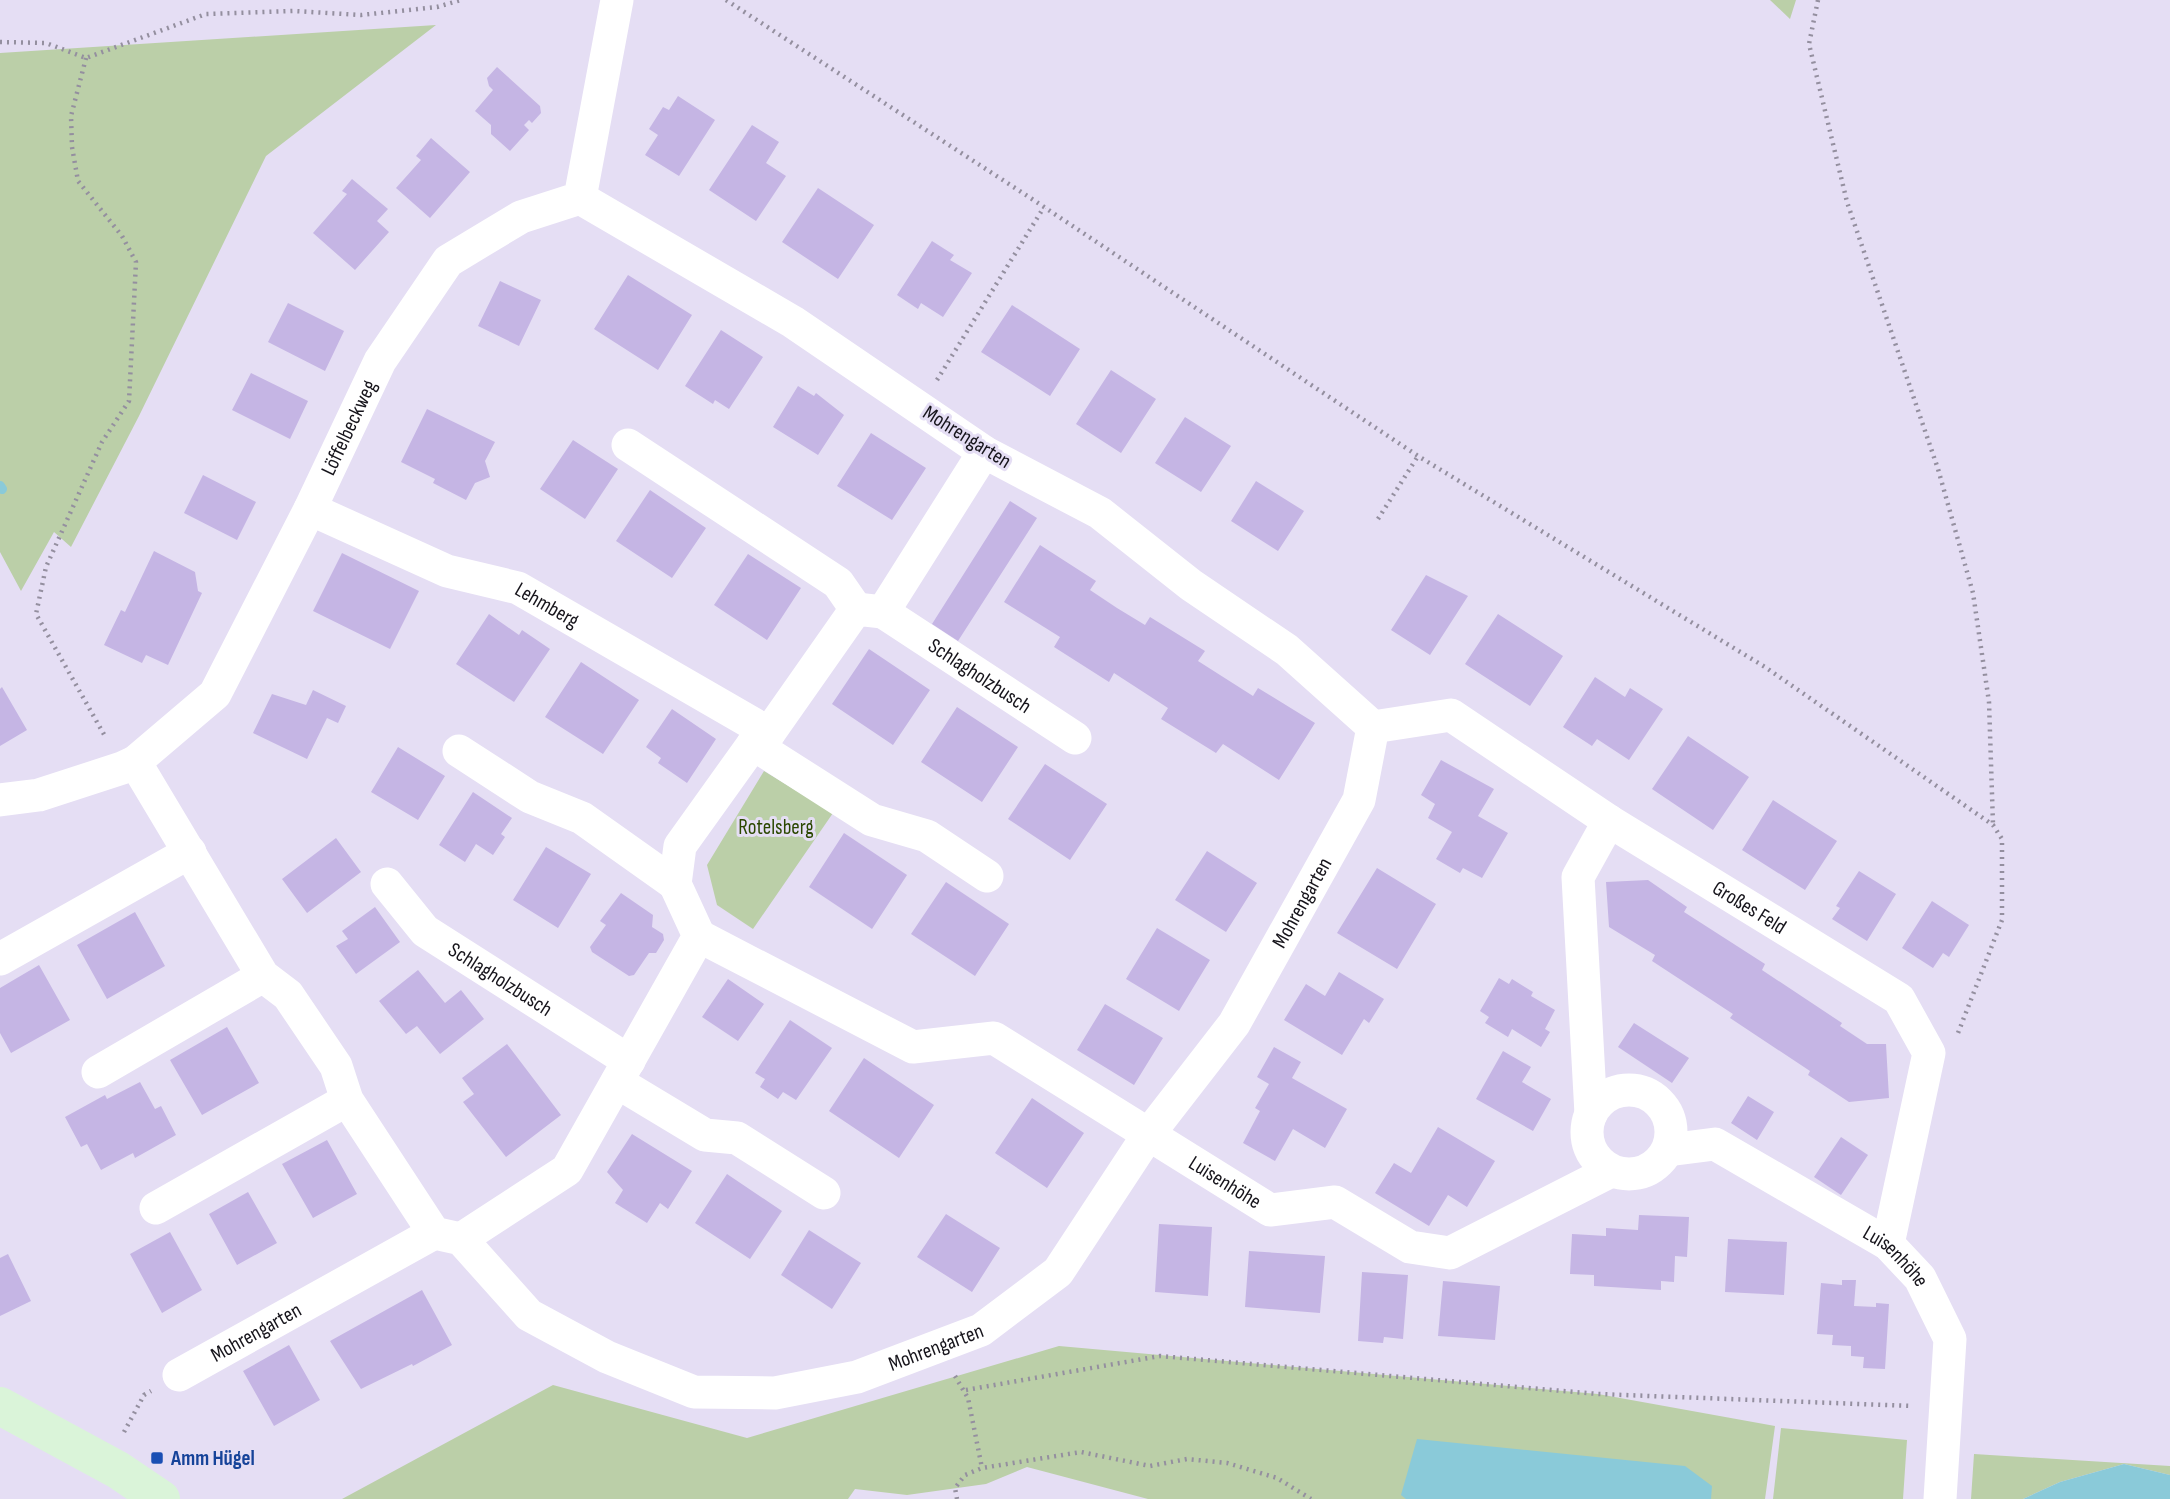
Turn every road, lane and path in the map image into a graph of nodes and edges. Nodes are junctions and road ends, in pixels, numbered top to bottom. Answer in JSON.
{"nodes":[{"id":1,"x":461,"y":0,"type":"edge"},
{"id":2,"x":617,"y":0,"type":"edge"},
{"id":3,"x":726,"y":0,"type":"edge"},
{"id":4,"x":1818,"y":0,"type":"edge"},
{"id":5,"x":0,"y":42,"type":"edge"},
{"id":6,"x":86,"y":58,"type":"junction"},
{"id":7,"x":580,"y":198,"type":"junction"},
{"id":8,"x":1044,"y":207,"type":"junction"},
{"id":9,"x":919,"y":408,"type":"junction"},
{"id":10,"x":628,"y":445,"type":"dead end"},
{"id":11,"x":984,"y":452,"type":"junction"},
{"id":12,"x":1418,"y":456,"type":"junction"},
{"id":13,"x":310,"y":509,"type":"junction"},
{"id":14,"x":1378,"y":519,"type":"dead end"},
{"id":15,"x":869,"y":611,"type":"junction"},
{"id":16,"x":1373,"y":727,"type":"junction"},
{"id":17,"x":1075,"y":738,"type":"dead end"},
{"id":18,"x":761,"y":739,"type":"junction"},
{"id":19,"x":459,"y":751,"type":"dead end"},
{"id":20,"x":129,"y":765,"type":"junction"},
{"id":21,"x":0,"y":800,"type":"edge"},
{"id":22,"x":1609,"y":821,"type":"junction"},
{"id":23,"x":1993,"y":825,"type":"junction"},
{"id":24,"x":190,"y":852,"type":"junction"},
{"id":25,"x":987,"y":876,"type":"dead end"},
{"id":26,"x":387,"y":884,"type":"dead end"},
{"id":27,"x":675,"y":884,"type":"junction"},
{"id":28,"x":699,"y":936,"type":"junction"},
{"id":29,"x":0,"y":959,"type":"edge"},
{"id":30,"x":263,"y":976,"type":"junction"},
{"id":31,"x":1929,"y":1053,"type":"junction"},
{"id":32,"x":623,"y":1071,"type":"junction"},
{"id":33,"x":98,"y":1072,"type":"dead end"},
{"id":34,"x":347,"y":1100,"type":"junction"},
{"id":35,"x":1591,"y":1114,"type":"junction"},
{"id":36,"x":1148,"y":1135,"type":"junction"},
{"id":37,"x":1668,"y":1150,"type":"junction"},
{"id":38,"x":1611,"y":1171,"type":"junction"},
{"id":39,"x":824,"y":1193,"type":"dead end"},
{"id":40,"x":156,"y":1208,"type":"dead end"},
{"id":41,"x":448,"y":1236,"type":"junction"},
{"id":42,"x":1888,"y":1244,"type":"junction"},
{"id":43,"x":179,"y":1375,"type":"joint"},
{"id":44,"x":966,"y":1390,"type":"dead end"},
{"id":45,"x":968,"y":1398,"type":"dead end"},
{"id":46,"x":0,"y":1406,"type":"edge"},
{"id":47,"x":1948,"y":1407,"type":"junction"},
{"id":48,"x":108,"y":1464,"type":"junction"},
{"id":49,"x":982,"y":1468,"type":"junction"},
{"id":50,"x":161,"y":1499,"type":"edge"},
{"id":51,"x":957,"y":1499,"type":"edge"},
{"id":52,"x":1311,"y":1499,"type":"edge"},
{"id":53,"x":1940,"y":1499,"type":"edge"}],
"edges":[{"from":1,"to":6,"type":"path"},
{"from":2,"to":7,"type":"street"},
{"from":3,"to":8,"type":"path"},
{"from":4,"to":23,"type":"path"},
{"from":5,"to":6,"type":"path"},
{"from":6,"to":20,"type":"path"},
{"from":7,"to":9,"type":"street","name":"Mohrengarten"},
{"from":7,"to":13,"type":"street","name":"Löffelbeckweg"},
{"from":8,"to":9,"type":"path"},
{"from":8,"to":12,"type":"path"},
{"from":9,"to":11,"type":"street","name":"Mohrengarten"},
{"from":10,"to":15,"type":"street","name":"Schlagholzbusch"},
{"from":11,"to":15,"type":"street"},
{"from":11,"to":16,"type":"street","name":"Mohrengarten"},
{"from":12,"to":14,"type":"path"},
{"from":12,"to":23,"type":"path"},
{"from":13,"to":18,"type":"street","name":"Lehmberg"},
{"from":13,"to":20,"type":"street","name":"Löffelbeckweg"},
{"from":15,"to":17,"type":"street","name":"Schlagholzbusch"},
{"from":15,"to":18,"type":"street"},
{"from":16,"to":22,"type":"street","name":"Großes Feld"},
{"from":16,"to":36,"type":"street","name":"Mohrengarten"},
{"from":18,"to":25,"type":"street"},
{"from":18,"to":27,"type":"street"},
{"from":19,"to":27,"type":"street"},
{"from":20,"to":21,"type":"street","name":"Löffelbeckweg"},
{"from":20,"to":24,"type":"street","name":"Mohrengarten"},
{"from":22,"to":31,"type":"street","name":"Großes Feld"},
{"from":22,"to":35,"type":"street"},
{"from":23,"to":31,"type":"path"},
{"from":24,"to":29,"type":"street"},
{"from":24,"to":30,"type":"street","name":"Mohrengarten"},
{"from":26,"to":32,"type":"street","name":"Schlagholzbusch"},
{"from":27,"to":28,"type":"street"},
{"from":28,"to":32,"type":"street"},
{"from":28,"to":36,"type":"street"},
{"from":30,"to":33,"type":"street"},
{"from":30,"to":34,"type":"street","name":"Mohrengarten"},
{"from":31,"to":42,"type":"street"},
{"from":32,"to":39,"type":"street","name":"Schlagholzbusch"},
{"from":32,"to":41,"type":"street"},
{"from":34,"to":40,"type":"street"},
{"from":34,"to":41,"type":"street","name":"Mohrengarten"},
{"from":35,"to":37,"type":"street"},
{"from":35,"to":38,"type":"street"},
{"from":36,"to":38,"type":"street","name":"Luisenhöhe"},
{"from":36,"to":41,"type":"street","name":"Mohrengarten"},
{"from":37,"to":38,"type":"street","name":"Luisenhöhe"},
{"from":37,"to":42,"type":"street","name":"Luisenhöhe"},
{"from":41,"to":43,"type":"street","name":"Mohrengarten"},
{"from":42,"to":47,"type":"street","name":"Luisenhöhe"},
{"from":43,"to":48,"type":"path"},
{"from":44,"to":47,"type":"path"},
{"from":45,"to":49,"type":"path"},
{"from":46,"to":48,"type":"main road"},
{"from":47,"to":53,"type":"street","name":"Luisenhöhe"},
{"from":48,"to":50,"type":"main road"},
{"from":49,"to":51,"type":"path"},
{"from":49,"to":52,"type":"path"}]}
